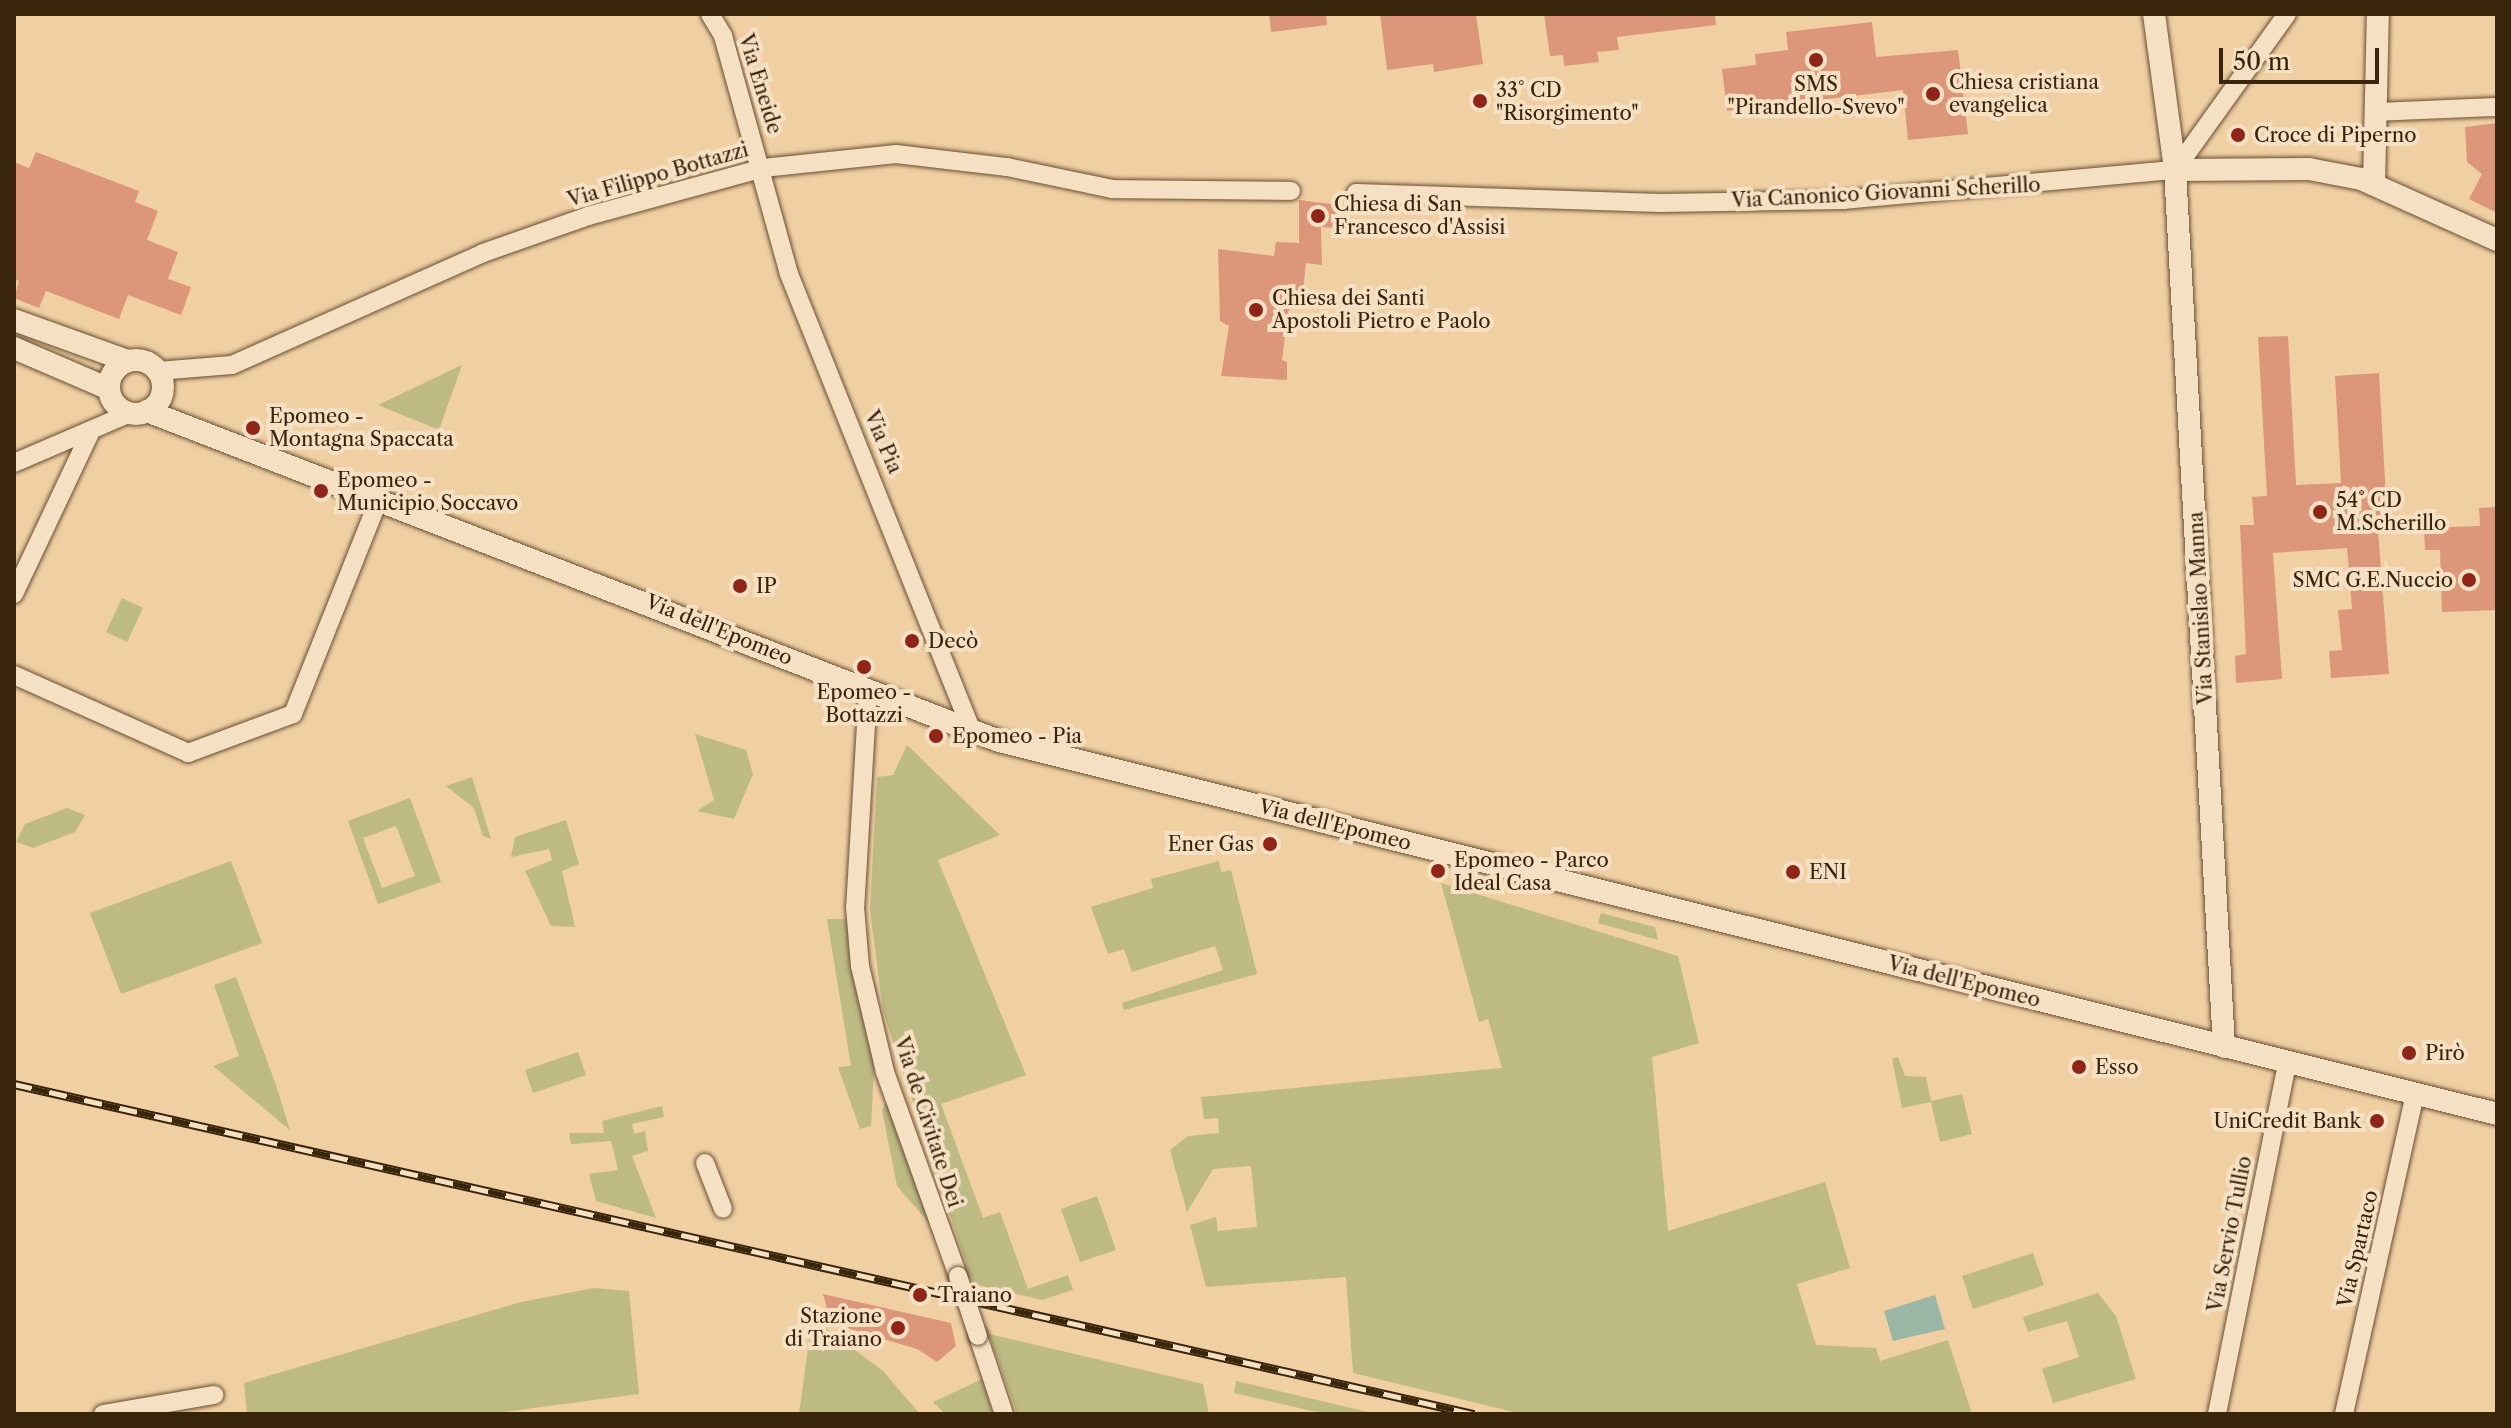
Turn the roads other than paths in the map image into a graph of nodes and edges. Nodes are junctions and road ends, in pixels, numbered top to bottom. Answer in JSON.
{"nodes":[{"id":1,"x":710,"y":14,"type":"edge"},
{"id":2,"x":2154,"y":14,"type":"edge"},
{"id":3,"x":2287,"y":14,"type":"edge"},
{"id":4,"x":2378,"y":14,"type":"edge"},
{"id":5,"x":2497,"y":107,"type":"edge"},
{"id":6,"x":2376,"y":112,"type":"junction"},
{"id":7,"x":763,"y":168,"type":"junction"},
{"id":8,"x":2175,"y":170,"type":"junction"},
{"id":9,"x":2374,"y":184,"type":"junction"},
{"id":10,"x":1291,"y":191,"type":"dead end"},
{"id":11,"x":1356,"y":193,"type":"dead end"},
{"id":12,"x":2497,"y":240,"type":"edge"},
{"id":13,"x":14,"y":320,"type":"edge"},
{"id":14,"x":14,"y":348,"type":"edge"},
{"id":15,"x":128,"y":361,"type":"junction"},
{"id":16,"x":160,"y":379,"type":"junction"},
{"id":17,"x":122,"y":408,"type":"junction"},
{"id":18,"x":91,"y":431,"type":"junction"},
{"id":19,"x":206,"y":433,"type":"junction"},
{"id":20,"x":14,"y":463,"type":"edge"},
{"id":21,"x":379,"y":499,"type":"junction"},
{"id":22,"x":14,"y":594,"type":"edge"},
{"id":23,"x":14,"y":675,"type":"edge"},
{"id":24,"x":868,"y":691,"type":"junction"},
{"id":25,"x":972,"y":731,"type":"junction"},
{"id":26,"x":2224,"y":1047,"type":"junction"},
{"id":27,"x":2287,"y":1064,"type":"junction"},
{"id":28,"x":2415,"y":1093,"type":"junction"},
{"id":29,"x":2497,"y":1114,"type":"edge"},
{"id":30,"x":705,"y":1163,"type":"dead end"},
{"id":31,"x":723,"y":1209,"type":"dead end"},
{"id":32,"x":214,"y":1395,"type":"dead end"},
{"id":33,"x":103,"y":1414,"type":"edge"},
{"id":34,"x":1004,"y":1414,"type":"edge"},
{"id":35,"x":2217,"y":1414,"type":"edge"},
{"id":36,"x":2344,"y":1414,"type":"edge"}],
"edges":[{"from":1,"to":7,"type":"street","name":"Via Eneide"},
{"from":2,"to":8,"type":"street","name":"Via Stanislao Manna"},
{"from":3,"to":8,"type":"street"},
{"from":4,"to":6,"type":"street"},
{"from":5,"to":6,"type":"street"},
{"from":6,"to":9,"type":"street"},
{"from":7,"to":10,"type":"street","name":"Via Filippo Bottazzi"},
{"from":7,"to":16,"type":"street","name":"Via Filippo Bottazzi"},
{"from":7,"to":25,"type":"street","name":"Via Pia"},
{"from":8,"to":9,"type":"street","name":"Via Canonico Giovanni Scherillo"},
{"from":8,"to":11,"type":"street","name":"Via Canonico Giovanni Scherillo"},
{"from":8,"to":26,"type":"street","name":"Via Stanislao Manna"},
{"from":9,"to":12,"type":"street","name":"Via Canonico Giovanni Scherillo"},
{"from":13,"to":15,"type":"street"},
{"from":14,"to":17,"type":"street","name":"Via dell'Epomeo"},
{"from":15,"to":16,"type":"street"},
{"from":15,"to":17,"type":"street"},
{"from":16,"to":17,"type":"street"},
{"from":16,"to":19,"type":"street","name":"Via dell'Epomeo"},
{"from":17,"to":18,"type":"street"},
{"from":17,"to":19,"type":"street","name":"Via dell'Epomeo"},
{"from":18,"to":20,"type":"street"},
{"from":18,"to":22,"type":"street"},
{"from":19,"to":21,"type":"street","name":"Via dell'Epomeo"},
{"from":21,"to":23,"type":"street"},
{"from":21,"to":24,"type":"street","name":"Via dell'Epomeo"},
{"from":24,"to":25,"type":"street","name":"Via dell'Epomeo"},
{"from":24,"to":34,"type":"street","name":"Via de Civitate Dei","bridge":true},
{"from":25,"to":26,"type":"street","name":"Via dell'Epomeo"},
{"from":26,"to":27,"type":"street","name":"Via dell'Epomeo"},
{"from":27,"to":28,"type":"street","name":"Via dell'Epomeo"},
{"from":27,"to":35,"type":"street","name":"Via Servio Tullio"},
{"from":28,"to":29,"type":"street","name":"Via dell'Epomeo"},
{"from":28,"to":36,"type":"street","name":"Via Spartaco"},
{"from":30,"to":31,"type":"street"},
{"from":32,"to":33,"type":"street"}]}
